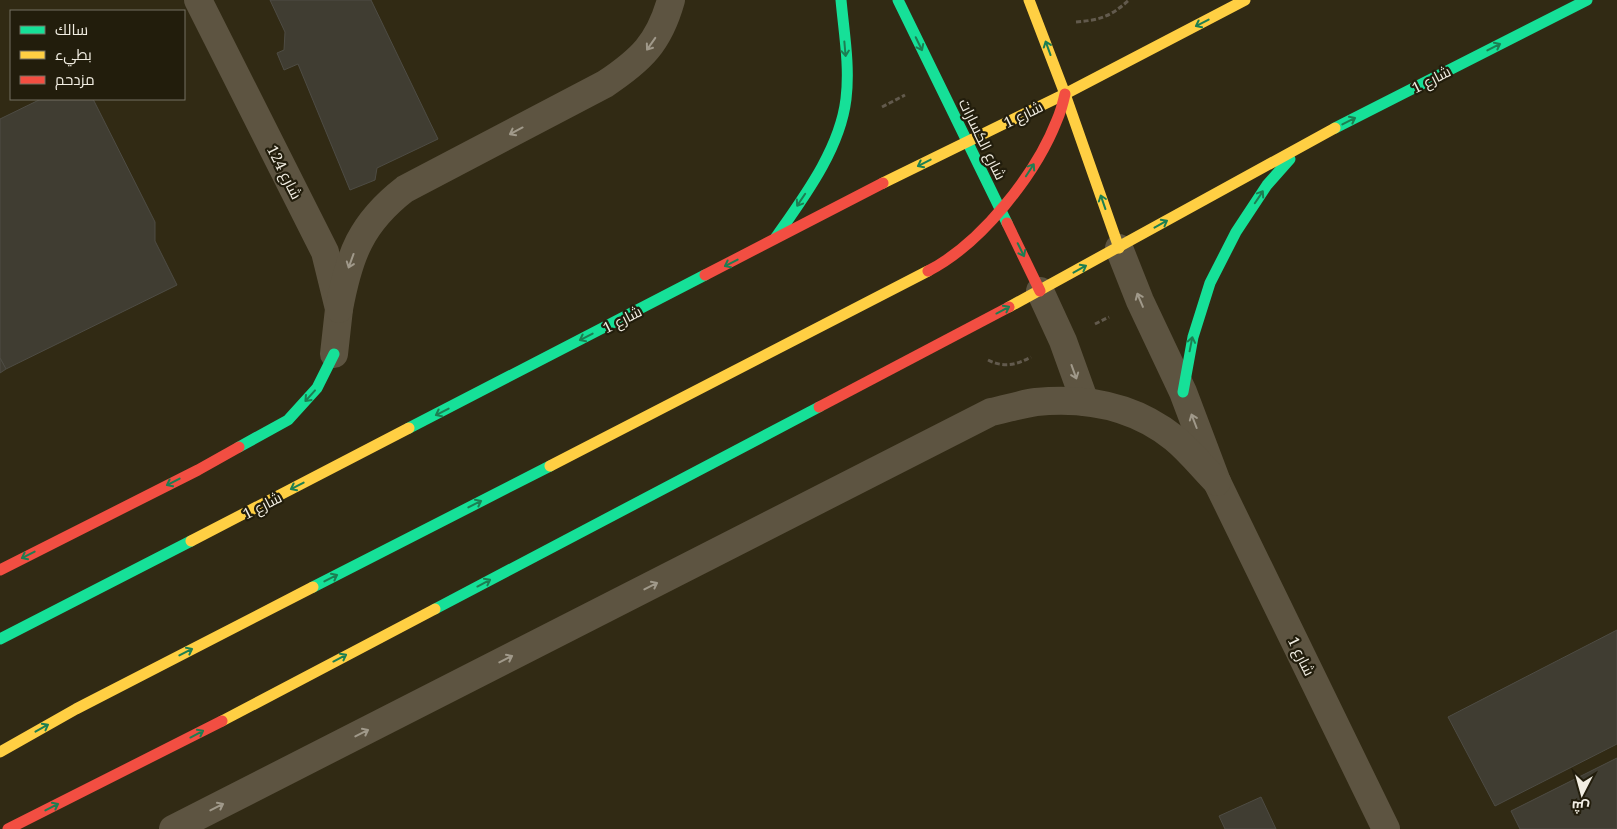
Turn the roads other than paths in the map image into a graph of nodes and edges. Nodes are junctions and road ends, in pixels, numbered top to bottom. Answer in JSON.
{"nodes":[{"id":1,"x":198,"y":0,"type":"edge"},
{"id":2,"x":671,"y":0,"type":"edge"},
{"id":3,"x":841,"y":0,"type":"edge"},
{"id":4,"x":898,"y":0,"type":"edge"},
{"id":5,"x":1029,"y":0,"type":"edge"},
{"id":6,"x":1245,"y":0,"type":"edge"},
{"id":7,"x":1587,"y":0,"type":"edge"},
{"id":8,"x":1065,"y":94,"type":"junction"},
{"id":9,"x":967,"y":141,"type":"junction"},
{"id":10,"x":1305,"y":142,"type":"junction"},
{"id":11,"x":1001,"y":209,"type":"junction"},
{"id":12,"x":774,"y":240,"type":"junction"},
{"id":13,"x":1119,"y":248,"type":"junction"},
{"id":14,"x":1040,"y":291,"type":"junction"},
{"id":15,"x":339,"y":309,"type":"junction"},
{"id":16,"x":334,"y":354,"type":"joint"},
{"id":17,"x":1182,"y":392,"type":"junction"},
{"id":18,"x":1085,"y":402,"type":"junction"},
{"id":19,"x":1218,"y":482,"type":"junction"},
{"id":20,"x":0,"y":570,"type":"edge"},
{"id":21,"x":0,"y":639,"type":"edge"},
{"id":22,"x":0,"y":752,"type":"edge"},
{"id":23,"x":8,"y":829,"type":"edge"},
{"id":24,"x":173,"y":829,"type":"edge"},
{"id":25,"x":1386,"y":829,"type":"edge"}],
"edges":[{"from":1,"to":15,"type":"street","name":"شارع 124"},
{"from":2,"to":15,"type":"street","one_way":true},
{"from":3,"to":12,"type":"street","one_way":true},
{"from":4,"to":9,"type":"street","name":"شارع الكسارات","one_way":true},
{"from":8,"to":5,"type":"street","one_way":true},
{"from":6,"to":8,"type":"street","name":"شارع 1","one_way":true},
{"from":10,"to":7,"type":"street","name":"شارع 1","one_way":true},
{"from":8,"to":9,"type":"street","name":"شارع 1"},
{"from":11,"to":8,"type":"street","one_way":true},
{"from":13,"to":8,"type":"street","one_way":true},
{"from":9,"to":11,"type":"street","name":"شارع الكسارات"},
{"from":9,"to":12,"type":"street","name":"شارع 1","one_way":true},
{"from":13,"to":10,"type":"street","name":"شارع 1","one_way":true},
{"from":17,"to":10,"type":"street","one_way":true},
{"from":11,"to":14,"type":"street","name":"شارع الكسارات","one_way":true},
{"from":22,"to":11,"type":"street","one_way":true},
{"from":12,"to":21,"type":"street","name":"شارع 1","one_way":true},
{"from":14,"to":13,"type":"street","name":"شارع 1","one_way":true},
{"from":17,"to":13,"type":"street","name":"شارع 1","one_way":true},
{"from":14,"to":18,"type":"street","one_way":true},
{"from":23,"to":14,"type":"street","name":"شارع 1","one_way":true},
{"from":15,"to":16,"type":"street","name":"شارع 124"},
{"from":16,"to":20,"type":"street","one_way":true},
{"from":19,"to":17,"type":"street","name":"شارع 1","one_way":true},
{"from":18,"to":19,"type":"street","name":"شارع 1"},
{"from":24,"to":18,"type":"street","name":"شارع 1","one_way":true},
{"from":19,"to":25,"type":"street","name":"شارع 1"}]}
